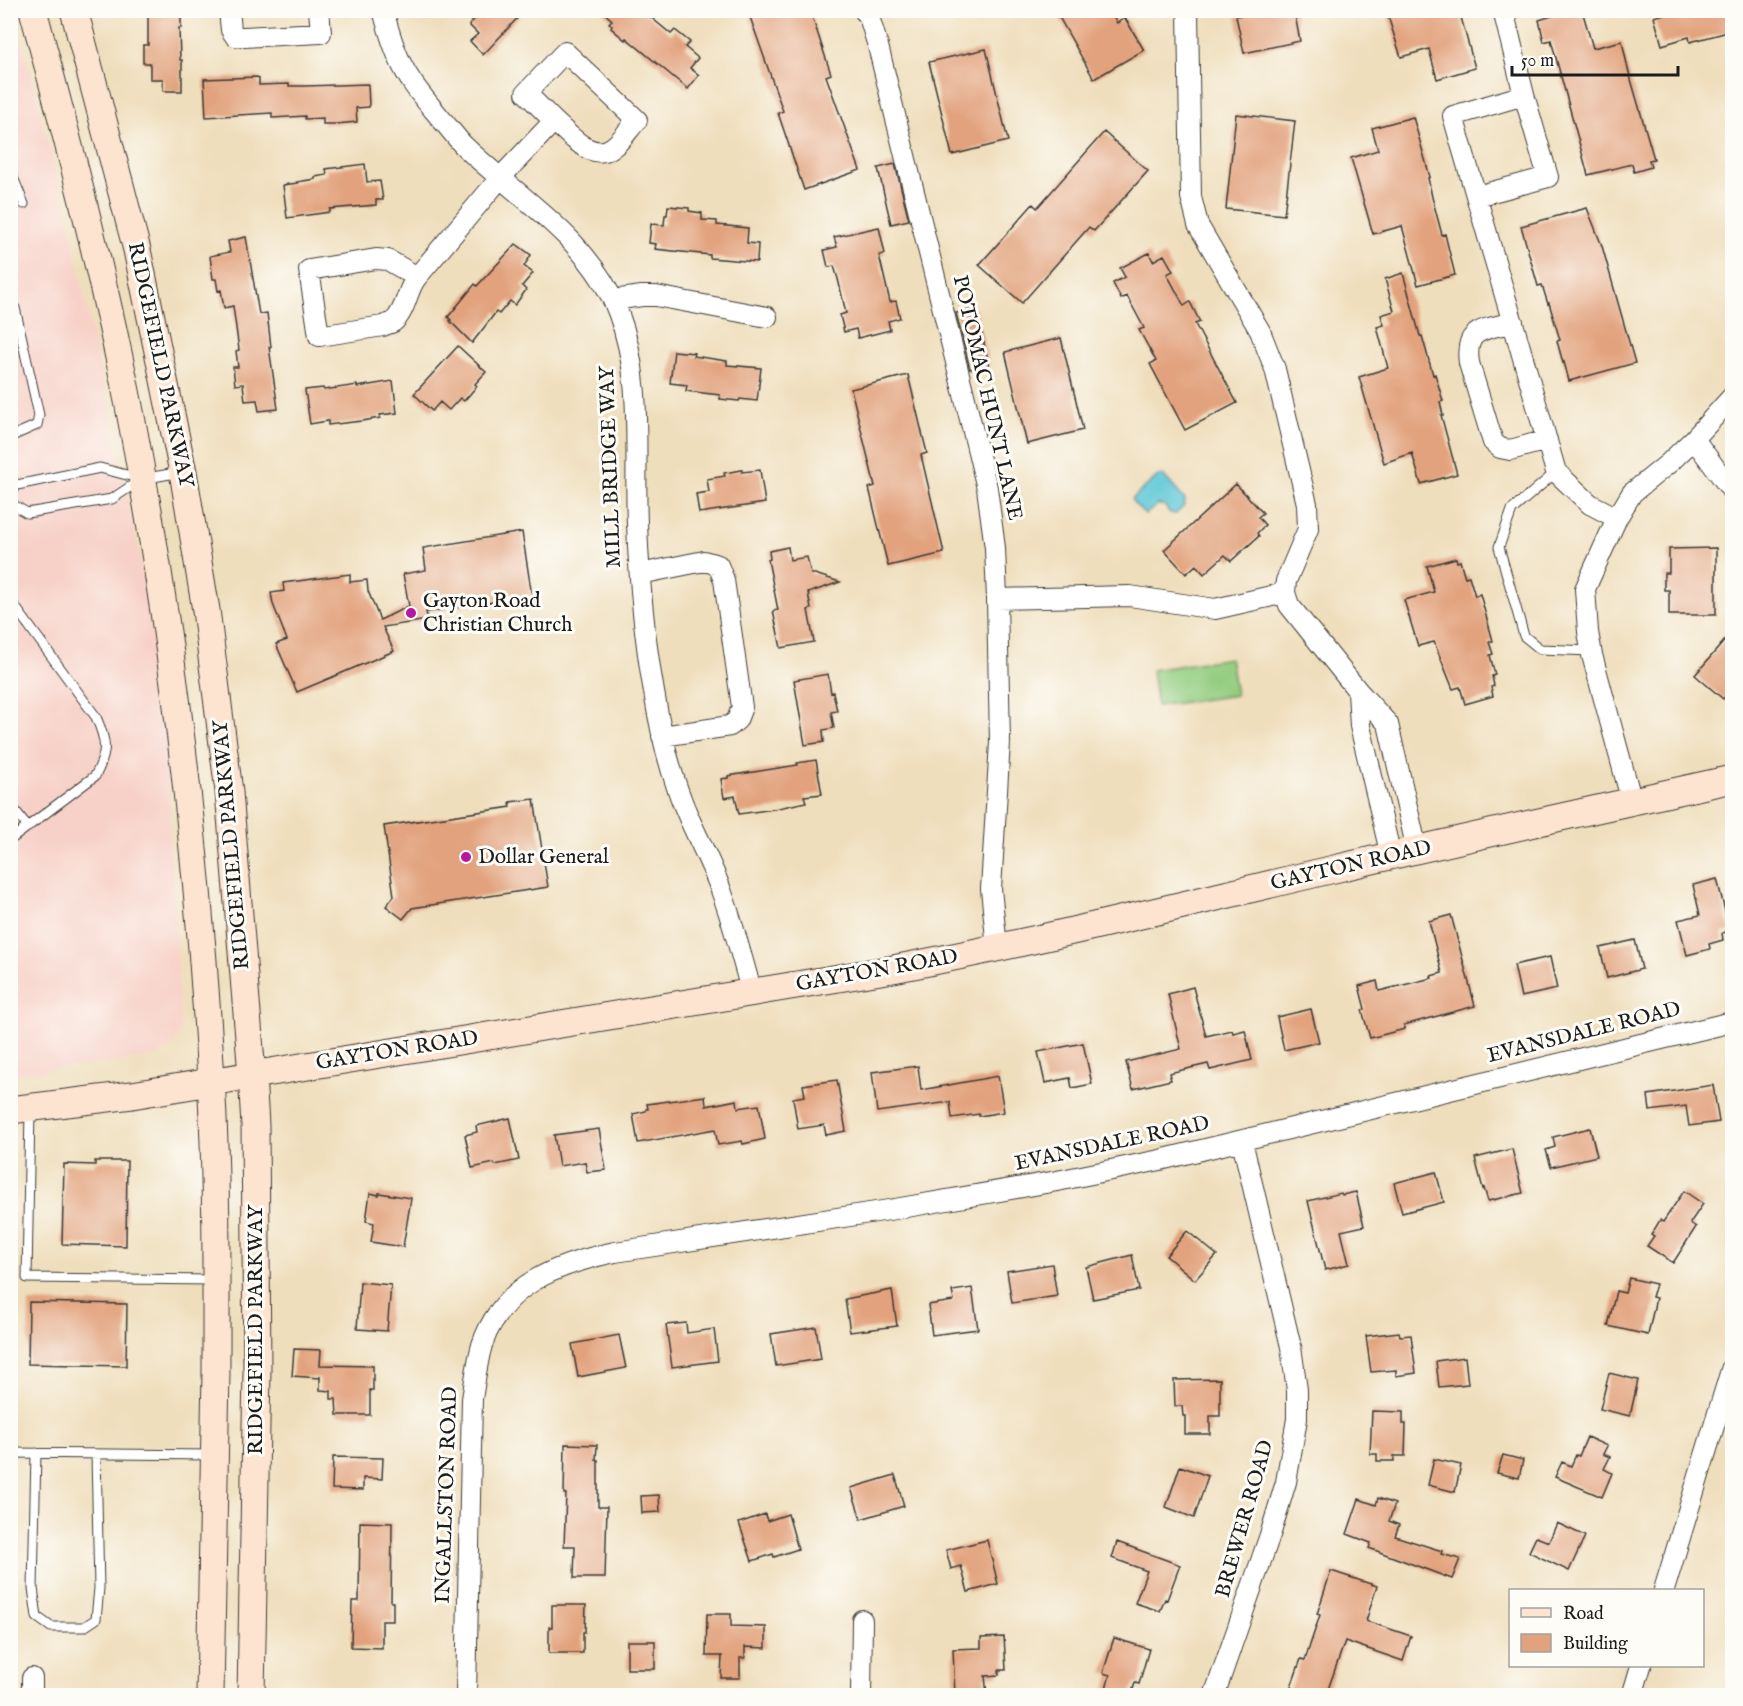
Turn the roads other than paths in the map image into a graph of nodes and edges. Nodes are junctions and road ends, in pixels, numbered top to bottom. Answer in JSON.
{"nodes":[{"id":1,"x":33,"y":10,"type":"edge"},
{"id":2,"x":74,"y":10,"type":"edge"},
{"id":3,"x":229,"y":10,"type":"edge"},
{"id":4,"x":319,"y":10,"type":"edge"},
{"id":5,"x":383,"y":10,"type":"edge"},
{"id":6,"x":864,"y":10,"type":"edge"},
{"id":7,"x":1188,"y":10,"type":"edge"},
{"id":8,"x":1503,"y":10,"type":"edge"},
{"id":9,"x":1524,"y":95,"type":"junction"},
{"id":10,"x":554,"y":121,"type":"junction"},
{"id":11,"x":10,"y":170,"type":"edge"},
{"id":12,"x":501,"y":177,"type":"junction"},
{"id":13,"x":1477,"y":196,"type":"junction"},
{"id":14,"x":24,"y":204,"type":"dead end"},
{"id":15,"x":417,"y":277,"type":"junction"},
{"id":16,"x":613,"y":300,"type":"junction"},
{"id":17,"x":10,"y":304,"type":"edge"},
{"id":18,"x":767,"y":317,"type":"dead end"},
{"id":19,"x":1513,"y":322,"type":"junction"},
{"id":20,"x":1732,"y":397,"type":"edge"},
{"id":21,"x":10,"y":437,"type":"edge"},
{"id":22,"x":1694,"y":439,"type":"junction"},
{"id":23,"x":1547,"y":440,"type":"junction"},
{"id":24,"x":183,"y":472,"type":"junction"},
{"id":25,"x":1556,"y":472,"type":"junction"},
{"id":26,"x":142,"y":478,"type":"junction"},
{"id":27,"x":1732,"y":491,"type":"edge"},
{"id":28,"x":10,"y":495,"type":"edge"},
{"id":29,"x":10,"y":503,"type":"edge"},
{"id":30,"x":1617,"y":518,"type":"junction"},
{"id":31,"x":640,"y":574,"type":"junction"},
{"id":32,"x":1285,"y":593,"type":"junction"},
{"id":33,"x":997,"y":598,"type":"junction"},
{"id":34,"x":10,"y":600,"type":"edge"},
{"id":35,"x":1592,"y":651,"type":"junction"},
{"id":36,"x":1358,"y":692,"type":"junction"},
{"id":37,"x":662,"y":736,"type":"junction"},
{"id":38,"x":1732,"y":779,"type":"edge"},
{"id":39,"x":1632,"y":802,"type":"junction"},
{"id":40,"x":10,"y":804,"type":"edge"},
{"id":41,"x":28,"y":827,"type":"junction"},
{"id":42,"x":10,"y":840,"type":"edge"},
{"id":43,"x":1417,"y":850,"type":"junction"},
{"id":44,"x":1391,"y":856,"type":"junction"},
{"id":45,"x":997,"y":948,"type":"junction"},
{"id":46,"x":752,"y":993,"type":"junction"},
{"id":47,"x":1732,"y":1022,"type":"edge"},
{"id":48,"x":252,"y":1075,"type":"junction"},
{"id":49,"x":211,"y":1081,"type":"junction"},
{"id":50,"x":21,"y":1109,"type":"edge"},
{"id":51,"x":1242,"y":1141,"type":"junction"},
{"id":52,"x":217,"y":1280,"type":"junction"},
{"id":53,"x":505,"y":1304,"type":"joint"},
{"id":54,"x":1732,"y":1367,"type":"edge"},
{"id":55,"x":10,"y":1453,"type":"edge"},
{"id":56,"x":36,"y":1453,"type":"junction"},
{"id":57,"x":96,"y":1454,"type":"junction"},
{"id":58,"x":215,"y":1455,"type":"junction"},
{"id":59,"x":1664,"y":1589,"type":"edge"},
{"id":60,"x":862,"y":1620,"type":"dead end"},
{"id":61,"x":1640,"y":1667,"type":"edge"},
{"id":62,"x":210,"y":1695,"type":"edge"},
{"id":63,"x":251,"y":1695,"type":"edge"},
{"id":64,"x":466,"y":1695,"type":"edge"},
{"id":65,"x":861,"y":1695,"type":"edge"},
{"id":66,"x":1214,"y":1695,"type":"edge"},
{"id":67,"x":1632,"y":1695,"type":"edge"}],
"edges":[{"from":1,"to":26,"type":"main road","name":"RIDGEFIELD PARKWAY"},
{"from":2,"to":24,"type":"main road","name":"RIDGEFIELD PARKWAY"},
{"from":3,"to":4,"type":"street"},
{"from":5,"to":12,"type":"street","name":"MILL BRIDGE WAY"},
{"from":6,"to":33,"type":"street","name":"POTOMAC HUNT LANE"},
{"from":7,"to":32,"type":"street"},
{"from":8,"to":9,"type":"street"},
{"from":9,"to":13,"type":"street"},
{"from":9,"to":13,"type":"street"},
{"from":10,"to":10,"type":"street"},
{"from":10,"to":12,"type":"street"},
{"from":11,"to":14,"type":"lane"},
{"from":12,"to":15,"type":"street"},
{"from":12,"to":16,"type":"street","name":"MILL BRIDGE WAY"},
{"from":13,"to":19,"type":"street"},
{"from":15,"to":15,"type":"street"},
{"from":16,"to":18,"type":"street"},
{"from":16,"to":31,"type":"street","name":"MILL BRIDGE WAY"},
{"from":17,"to":21,"type":"lane"},
{"from":19,"to":23,"type":"street"},
{"from":19,"to":23,"type":"street"},
{"from":20,"to":22,"type":"street"},
{"from":22,"to":27,"type":"street"},
{"from":22,"to":30,"type":"street"},
{"from":23,"to":25,"type":"street"},
{"from":24,"to":26,"type":"lane"},
{"from":24,"to":48,"type":"main road","name":"RIDGEFIELD PARKWAY"},
{"from":25,"to":30,"type":"street"},
{"from":25,"to":35,"type":"lane"},
{"from":26,"to":28,"type":"lane"},
{"from":26,"to":29,"type":"lane"},
{"from":26,"to":49,"type":"main road","name":"RIDGEFIELD PARKWAY"},
{"from":30,"to":35,"type":"street"},
{"from":31,"to":37,"type":"street","name":"MILL BRIDGE WAY"},
{"from":31,"to":37,"type":"street"},
{"from":32,"to":33,"type":"street"},
{"from":32,"to":36,"type":"street"},
{"from":33,"to":45,"type":"street","name":"POTOMAC HUNT LANE"},
{"from":34,"to":41,"type":"lane"},
{"from":35,"to":39,"type":"street"},
{"from":36,"to":43,"type":"street"},
{"from":36,"to":44,"type":"street"},
{"from":37,"to":46,"type":"street","name":"MILL BRIDGE WAY"},
{"from":38,"to":39,"type":"main road","name":"GAYTON ROAD"},
{"from":39,"to":43,"type":"main road","name":"GAYTON ROAD"},
{"from":40,"to":41,"type":"lane"},
{"from":41,"to":42,"type":"lane"},
{"from":43,"to":44,"type":"main road","name":"GAYTON ROAD"},
{"from":44,"to":45,"type":"main road","name":"GAYTON ROAD"},
{"from":45,"to":46,"type":"main road","name":"GAYTON ROAD"},
{"from":46,"to":48,"type":"main road","name":"GAYTON ROAD"},
{"from":47,"to":51,"type":"street","name":"EVANSDALE ROAD"},
{"from":48,"to":49,"type":"main road","name":"GAYTON ROAD"},
{"from":48,"to":63,"type":"main road","name":"RIDGEFIELD PARKWAY"},
{"from":49,"to":50,"type":"main road","name":"GAYTON ROAD"},
{"from":49,"to":52,"type":"main road","name":"RIDGEFIELD PARKWAY"},
{"from":50,"to":52,"type":"lane"},
{"from":51,"to":53,"type":"street","name":"EVANSDALE ROAD"},
{"from":51,"to":66,"type":"street","name":"BREWER ROAD"},
{"from":52,"to":58,"type":"main road","name":"RIDGEFIELD PARKWAY"},
{"from":53,"to":64,"type":"street","name":"INGALLSTON ROAD"},
{"from":54,"to":59,"type":"street"},
{"from":55,"to":56,"type":"lane"},
{"from":56,"to":57,"type":"lane"},
{"from":56,"to":57,"type":"lane"},
{"from":57,"to":58,"type":"lane"},
{"from":58,"to":62,"type":"main road","name":"RIDGEFIELD PARKWAY"},
{"from":60,"to":65,"type":"street"},
{"from":61,"to":67,"type":"street"}]}
